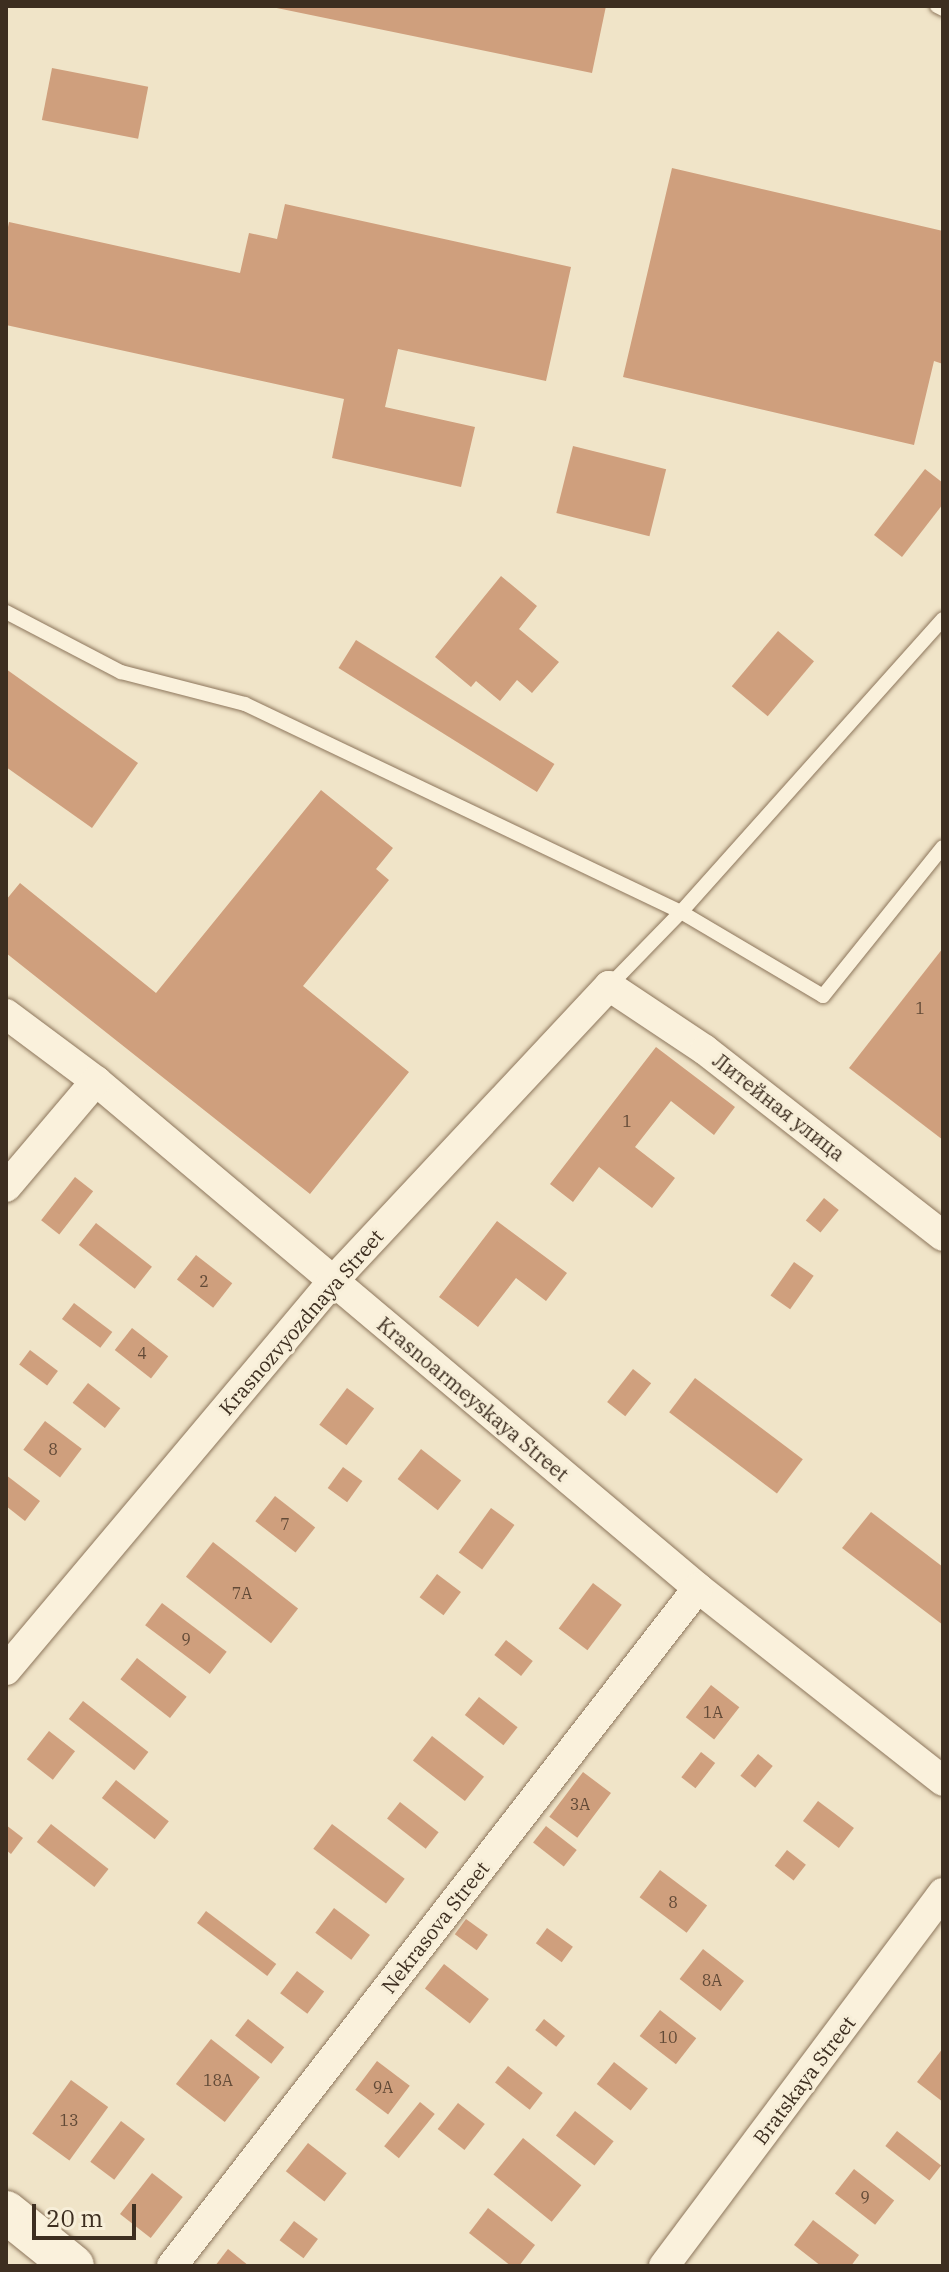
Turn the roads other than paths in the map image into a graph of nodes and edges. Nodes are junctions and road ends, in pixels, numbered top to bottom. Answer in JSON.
{"nodes":[{"id":1,"x":937,"y":6,"type":"edge"},
{"id":2,"x":943,"y":9,"type":"edge"},
{"id":3,"x":6,"y":612,"type":"edge"},
{"id":4,"x":943,"y":619,"type":"edge"},
{"id":5,"x":943,"y":847,"type":"edge"},
{"id":6,"x":681,"y":912,"type":"junction"},
{"id":7,"x":609,"y":986,"type":"junction"},
{"id":8,"x":6,"y":1014,"type":"edge"},
{"id":9,"x":96,"y":1081,"type":"junction"},
{"id":10,"x":6,"y":1187,"type":"edge"},
{"id":11,"x":943,"y":1236,"type":"edge"},
{"id":12,"x":333,"y":1281,"type":"junction"},
{"id":13,"x":698,"y":1588,"type":"junction"},
{"id":14,"x":6,"y":1670,"type":"edge"},
{"id":15,"x":943,"y":1781,"type":"edge"},
{"id":16,"x":943,"y":1893,"type":"edge"},
{"id":17,"x":6,"y":2212,"type":"edge"},
{"id":18,"x":57,"y":2261,"type":"edge"},
{"id":19,"x":172,"y":2266,"type":"edge"},
{"id":20,"x":664,"y":2266,"type":"edge"}],
"edges":[{"from":1,"to":2,"type":"lane"},
{"from":3,"to":6,"type":"lane"},
{"from":4,"to":6,"type":"lane"},
{"from":5,"to":6,"type":"lane"},
{"from":6,"to":7,"type":"lane"},
{"from":7,"to":11,"type":"street","name":"Литейная улица"},
{"from":7,"to":12,"type":"street","name":"Krasnozvyozdnaya Street"},
{"from":8,"to":9,"type":"street","name":"Krasnoarmeyskaya Street"},
{"from":9,"to":10,"type":"street"},
{"from":9,"to":12,"type":"street","name":"Krasnoarmeyskaya Street"},
{"from":12,"to":13,"type":"street","name":"Krasnoarmeyskaya Street"},
{"from":12,"to":14,"type":"street","name":"Krasnozvyozdnaya Street"},
{"from":13,"to":15,"type":"street","name":"Krasnoarmeyskaya Street"},
{"from":13,"to":19,"type":"street","name":"Nekrasova Street"},
{"from":16,"to":20,"type":"street","name":"Bratskaya Street"},
{"from":17,"to":18,"type":"street"}]}
